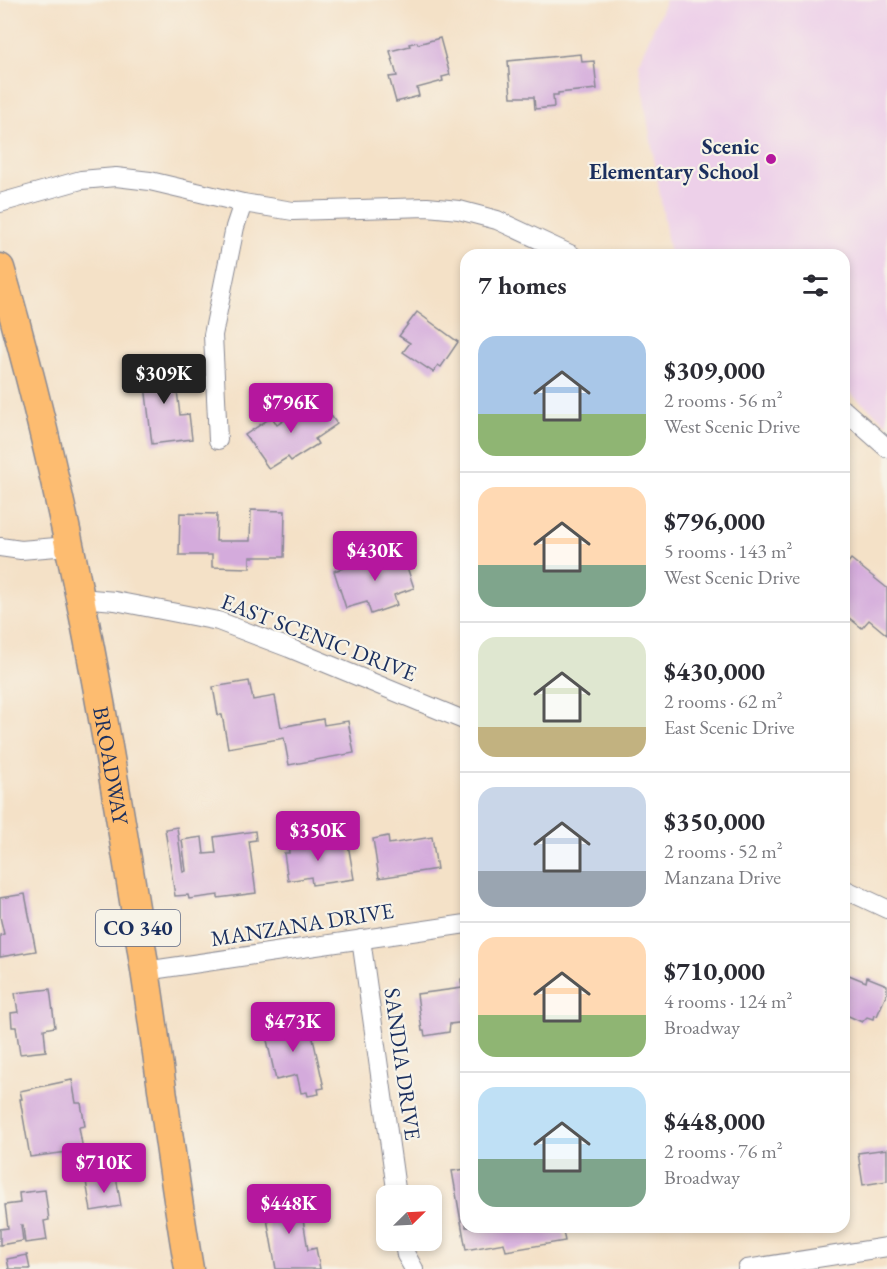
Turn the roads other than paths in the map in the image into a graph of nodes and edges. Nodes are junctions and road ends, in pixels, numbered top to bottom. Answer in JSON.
{"nodes":[{"id":1,"x":0,"y":203,"type":"edge"},
{"id":2,"x":243,"y":203,"type":"junction"},
{"id":3,"x":559,"y":249,"type":"edge"},
{"id":4,"x":0,"y":268,"type":"edge"},
{"id":5,"x":850,"y":415,"type":"edge"},
{"id":6,"x":218,"y":440,"type":"dead end"},
{"id":7,"x":887,"y":448,"type":"edge"},
{"id":8,"x":68,"y":546,"type":"junction"},
{"id":9,"x":0,"y":547,"type":"edge"},
{"id":10,"x":80,"y":598,"type":"junction"},
{"id":11,"x":460,"y":719,"type":"edge"},
{"id":12,"x":850,"y":892,"type":"edge"},
{"id":13,"x":887,"y":909,"type":"edge"},
{"id":14,"x":460,"y":925,"type":"edge"},
{"id":15,"x":361,"y":939,"type":"junction"},
{"id":16,"x":145,"y":972,"type":"junction"},
{"id":17,"x":395,"y":1185,"type":"edge"},
{"id":18,"x":887,"y":1247,"type":"edge"},
{"id":19,"x":405,"y":1251,"type":"edge"},
{"id":20,"x":184,"y":1266,"type":"edge"},
{"id":21,"x":414,"y":1269,"type":"edge"},
{"id":22,"x":747,"y":1269,"type":"edge"}],
"edges":[{"from":1,"to":2,"type":"street"},
{"from":2,"to":3,"type":"street"},
{"from":2,"to":6,"type":"street"},
{"from":4,"to":8,"type":"main road","name":"BROADWAY","number":"CO 340"},
{"from":5,"to":7,"type":"street"},
{"from":8,"to":9,"type":"street"},
{"from":8,"to":10,"type":"main road","name":"BROADWAY","number":"CO 340"},
{"from":10,"to":11,"type":"street","name":"EAST SCENIC DRIVE"},
{"from":10,"to":16,"type":"main road","name":"BROADWAY","number":"CO 340"},
{"from":12,"to":13,"type":"street"},
{"from":14,"to":15,"type":"street","name":"MANZANA DRIVE"},
{"from":15,"to":16,"type":"street","name":"MANZANA DRIVE"},
{"from":15,"to":17,"type":"street","name":"SANDIA DRIVE"},
{"from":16,"to":20,"type":"main road","name":"BROADWAY","number":"CO 340"},
{"from":18,"to":22,"type":"street"},
{"from":19,"to":21,"type":"street"}]}
